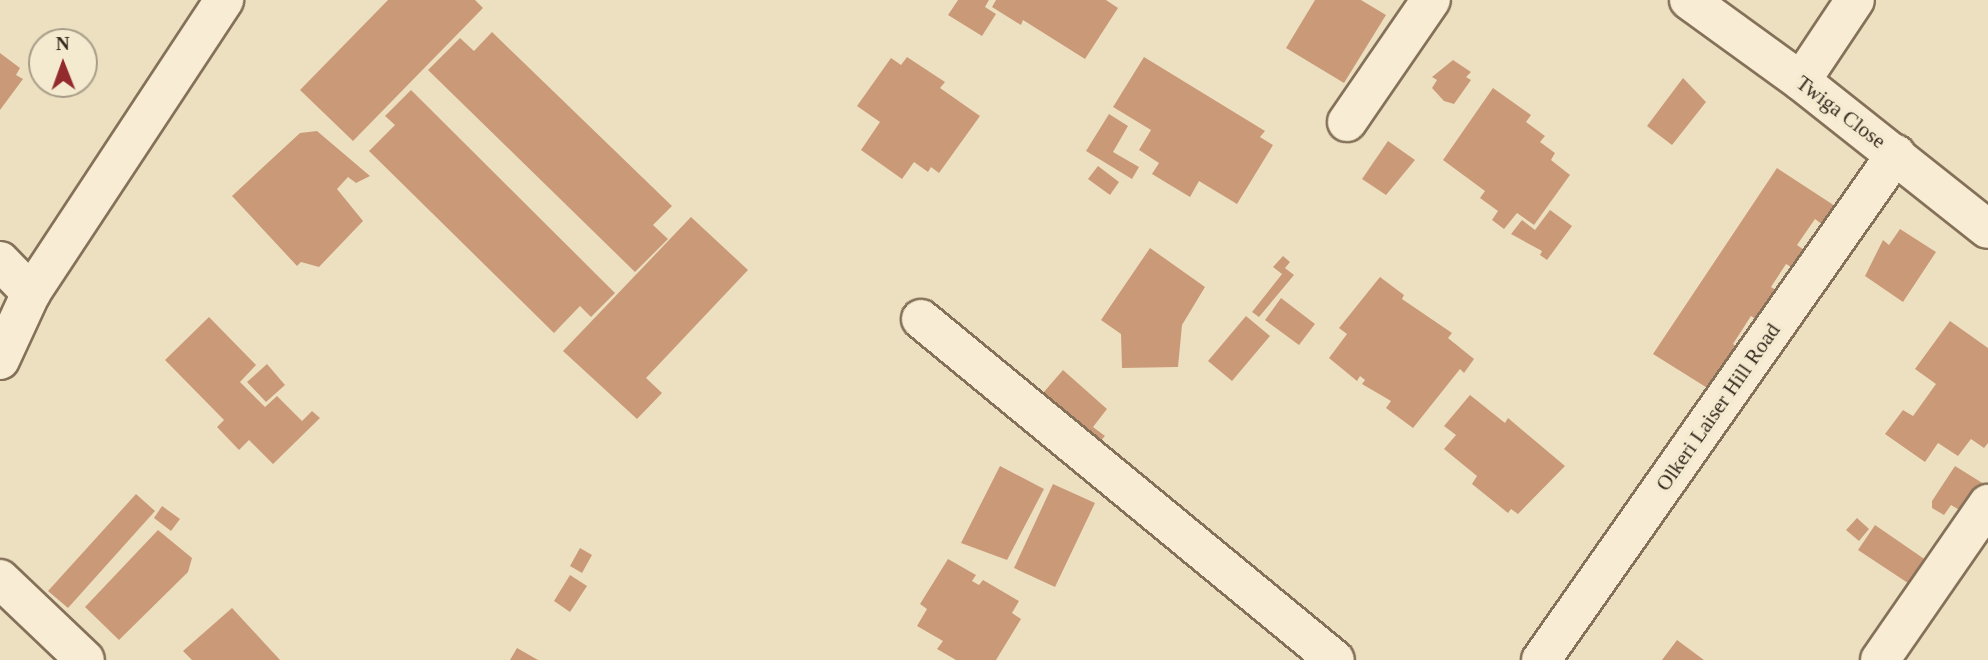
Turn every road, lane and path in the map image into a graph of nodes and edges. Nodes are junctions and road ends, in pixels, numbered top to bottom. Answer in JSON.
{"nodes":[{"id":1,"x":224,"y":0,"type":"edge"},
{"id":2,"x":1431,"y":0,"type":"edge"},
{"id":3,"x":1689,"y":0,"type":"edge"},
{"id":4,"x":1855,"y":0,"type":"edge"},
{"id":5,"x":1801,"y":81,"type":"junction"},
{"id":6,"x":1347,"y":122,"type":"dead end"},
{"id":7,"x":1896,"y":154,"type":"junction"},
{"id":8,"x":1988,"y":229,"type":"edge"},
{"id":9,"x":0,"y":261,"type":"edge"},
{"id":10,"x":31,"y":293,"type":"junction"},
{"id":11,"x":921,"y":319,"type":"dead end"},
{"id":12,"x":0,"y":360,"type":"edge"},
{"id":13,"x":1988,"y":504,"type":"edge"},
{"id":14,"x":0,"y":579,"type":"edge"},
{"id":15,"x":85,"y":660,"type":"edge"},
{"id":16,"x":1335,"y":660,"type":"edge"},
{"id":17,"x":1541,"y":660,"type":"edge"},
{"id":18,"x":1880,"y":660,"type":"edge"}],
"edges":[{"from":1,"to":10,"type":"street"},
{"from":2,"to":6,"type":"street"},
{"from":3,"to":5,"type":"street","name":"Twiga Close"},
{"from":4,"to":5,"type":"street"},
{"from":5,"to":7,"type":"street","name":"Twiga Close"},
{"from":7,"to":8,"type":"street","name":"Twiga Close"},
{"from":7,"to":17,"type":"street","name":"Olkeri Laiser Hill Road"},
{"from":9,"to":10,"type":"street"},
{"from":10,"to":12,"type":"street"},
{"from":11,"to":16,"type":"street"},
{"from":13,"to":18,"type":"street"},
{"from":14,"to":15,"type":"street"}]}
